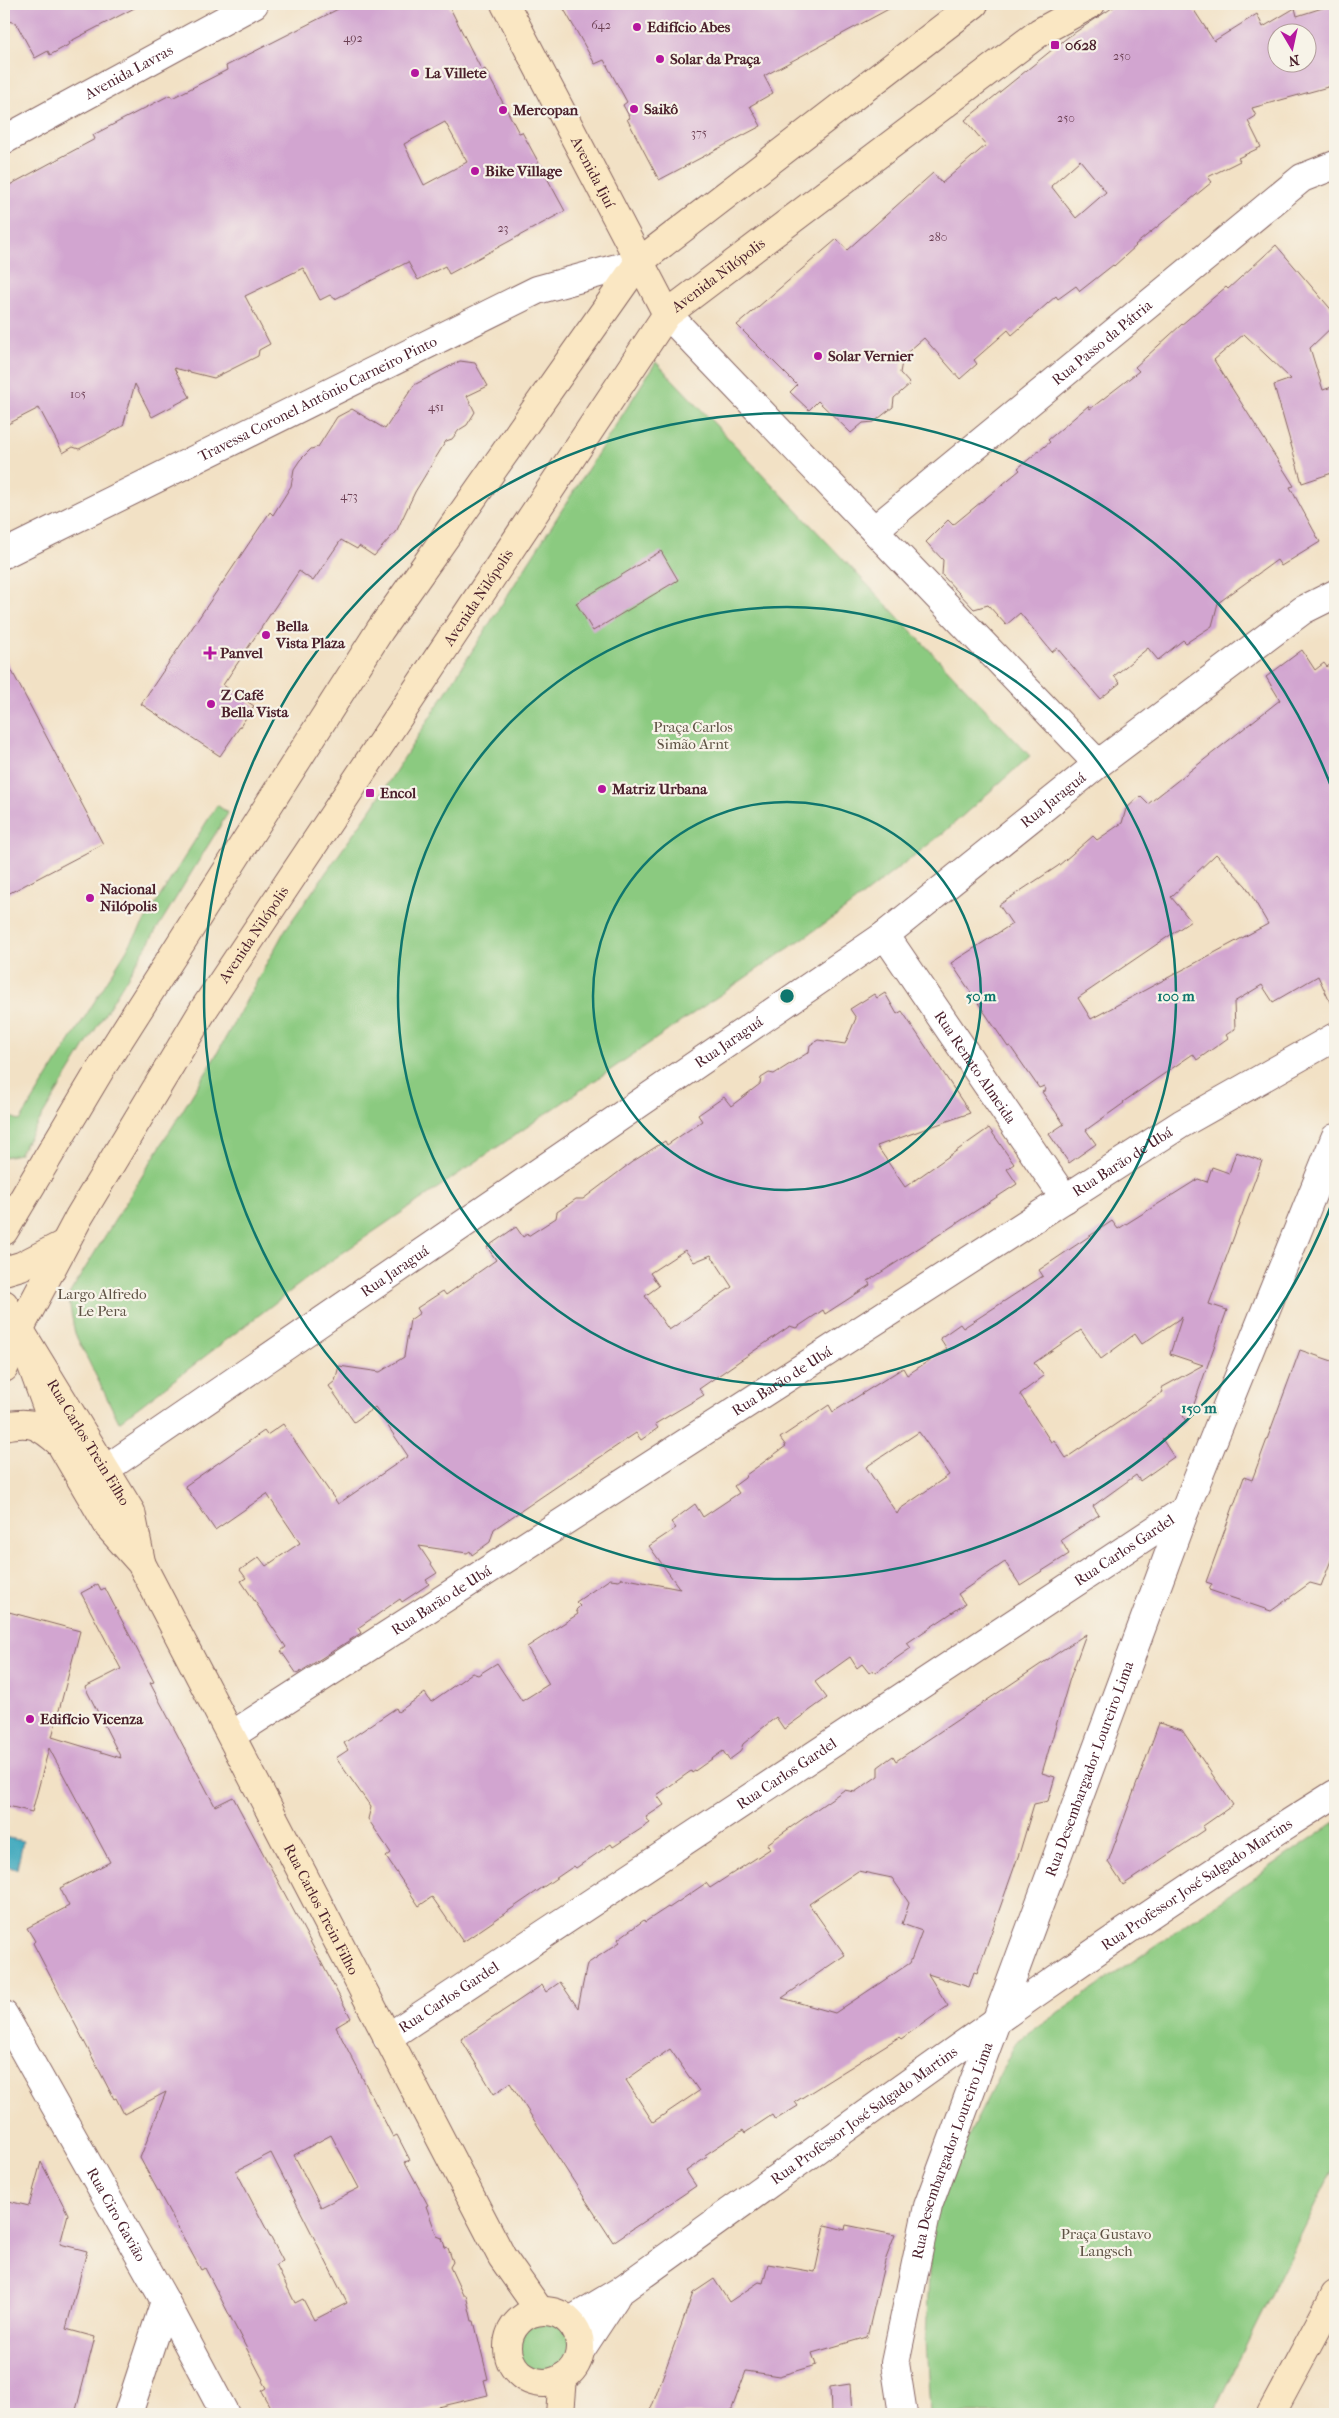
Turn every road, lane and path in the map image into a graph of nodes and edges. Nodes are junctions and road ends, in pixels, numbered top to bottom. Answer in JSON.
{"nodes":[{"id":1,"x":254,"y":4,"type":"edge"},
{"id":2,"x":505,"y":4,"type":"edge"},
{"id":3,"x":974,"y":4,"type":"edge"},
{"id":4,"x":1091,"y":4,"type":"edge"},
{"id":5,"x":4,"y":140,"type":"edge"},
{"id":6,"x":1335,"y":165,"type":"edge"},
{"id":7,"x":639,"y":262,"type":"junction"},
{"id":8,"x":667,"y":314,"type":"junction"},
{"id":9,"x":874,"y":530,"type":"junction"},
{"id":10,"x":4,"y":554,"type":"edge"},
{"id":11,"x":1335,"y":594,"type":"edge"},
{"id":12,"x":1098,"y":764,"type":"junction"},
{"id":13,"x":885,"y":935,"type":"junction"},
{"id":14,"x":1335,"y":1036,"type":"edge"},
{"id":15,"x":1335,"y":1138,"type":"edge"},
{"id":16,"x":1065,"y":1199,"type":"junction"},
{"id":17,"x":4,"y":1231,"type":"edge"},
{"id":18,"x":64,"y":1244,"type":"junction"},
{"id":19,"x":4,"y":1271,"type":"edge"},
{"id":20,"x":4,"y":1304,"type":"edge"},
{"id":21,"x":19,"y":1330,"type":"junction"},
{"id":22,"x":4,"y":1368,"type":"edge"},
{"id":23,"x":4,"y":1426,"type":"edge"},
{"id":24,"x":60,"y":1443,"type":"junction"},
{"id":25,"x":106,"y":1469,"type":"junction"},
{"id":26,"x":1185,"y":1510,"type":"junction"},
{"id":27,"x":141,"y":1563,"type":"junction"},
{"id":28,"x":232,"y":1735,"type":"junction"},
{"id":29,"x":1335,"y":1794,"type":"edge"},
{"id":30,"x":4,"y":2016,"type":"edge"},
{"id":31,"x":997,"y":2020,"type":"junction"},
{"id":32,"x":387,"y":2038,"type":"junction"},
{"id":33,"x":502,"y":2257,"type":"junction"},
{"id":34,"x":620,"y":2291,"type":"junction"},
{"id":35,"x":1335,"y":2295,"type":"edge"},
{"id":36,"x":165,"y":2301,"type":"junction"},
{"id":37,"x":540,"y":2311,"type":"junction"},
{"id":38,"x":570,"y":2321,"type":"junction"},
{"id":39,"x":514,"y":2327,"type":"junction"},
{"id":40,"x":580,"y":2351,"type":"junction"},
{"id":41,"x":563,"y":2378,"type":"junction"},
{"id":42,"x":532,"y":2381,"type":"junction"},
{"id":43,"x":128,"y":2414,"type":"edge"},
{"id":44,"x":225,"y":2414,"type":"edge"},
{"id":45,"x":545,"y":2414,"type":"edge"},
{"id":46,"x":560,"y":2414,"type":"edge"},
{"id":47,"x":903,"y":2414,"type":"edge"},
{"id":48,"x":1271,"y":2414,"type":"edge"}],
"edges":[{"from":1,"to":5,"type":"street","name":"Avenida Lavras"},
{"from":2,"to":7,"type":"main road","name":"Avenida Ijuí"},
{"from":3,"to":7,"type":"main road"},
{"from":4,"to":8,"type":"main road","name":"Avenida Nilópolis"},
{"from":6,"to":9,"type":"street","name":"Rua Passo da Pátria"},
{"from":7,"to":8,"type":"main road","name":"Avenida Ijuí"},
{"from":7,"to":10,"type":"street","name":"Travessa Coronel Antônio Carneiro Pinto"},
{"from":7,"to":17,"type":"main road"},
{"from":8,"to":9,"type":"street"},
{"from":8,"to":18,"type":"main road","name":"Avenida Nilópolis"},
{"from":9,"to":12,"type":"street"},
{"from":11,"to":12,"type":"street","name":"Rua Jaraguá"},
{"from":12,"to":13,"type":"street","name":"Rua Jaraguá"},
{"from":13,"to":16,"type":"street","name":"Rua Renato Almeida"},
{"from":13,"to":25,"type":"street","name":"Rua Jaraguá"},
{"from":14,"to":16,"type":"street","name":"Rua Barão de Ubá"},
{"from":15,"to":26,"type":"street","name":"Rua Desembargador Loureiro Lima"},
{"from":16,"to":28,"type":"street","name":"Rua Barão de Ubá"},
{"from":18,"to":19,"type":"main road"},
{"from":18,"to":21,"type":"main road","name":"Avenida Nilópolis"},
{"from":20,"to":21,"type":"main road","name":"Rua Carlos Trein Filho"},
{"from":21,"to":22,"type":"main road","name":"Avenida Nilópolis"},
{"from":21,"to":24,"type":"main road","name":"Rua Carlos Trein Filho"},
{"from":21,"to":25,"type":"main road","name":"Rua Carlos Trein Filho"},
{"from":23,"to":24,"type":"main road"},
{"from":24,"to":27,"type":"main road","name":"Rua Carlos Trein Filho"},
{"from":25,"to":27,"type":"main road","name":"Rua Carlos Trein Filho"},
{"from":26,"to":31,"type":"street","name":"Rua Desembargador Loureiro Lima"},
{"from":26,"to":32,"type":"street","name":"Rua Carlos Gardel"},
{"from":27,"to":28,"type":"main road","name":"Rua Carlos Trein Filho"},
{"from":28,"to":32,"type":"main road","name":"Rua Carlos Trein Filho"},
{"from":29,"to":31,"type":"street","name":"Rua Professor José Salgado Martins"},
{"from":30,"to":36,"type":"street","name":"Rua Ciro Gavião"},
{"from":31,"to":34,"type":"street","name":"Rua Professor José Salgado Martins"},
{"from":31,"to":47,"type":"street","name":"Rua Desembargador Loureiro Lima"},
{"from":32,"to":33,"type":"main road","name":"Rua Carlos Trein Filho"},
{"from":33,"to":37,"type":"main road","name":"Rua Carlos Trein Filho"},
{"from":33,"to":39,"type":"main road","name":"Rua Carlos Trein Filho"},
{"from":34,"to":38,"type":"street","name":"Rua Professor José Salgado Martins"},
{"from":34,"to":40,"type":"street","name":"Rua Professor José Salgado Martins"},
{"from":35,"to":48,"type":"main road"},
{"from":36,"to":43,"type":"street"},
{"from":36,"to":44,"type":"street","name":"Rua Ciro Gavião"},
{"from":37,"to":38,"type":"main road"},
{"from":37,"to":39,"type":"main road"},
{"from":38,"to":40,"type":"main road"},
{"from":39,"to":42,"type":"main road"},
{"from":40,"to":41,"type":"main road"},
{"from":41,"to":42,"type":"main road"},
{"from":41,"to":46,"type":"main road"},
{"from":42,"to":45,"type":"main road"}]}
